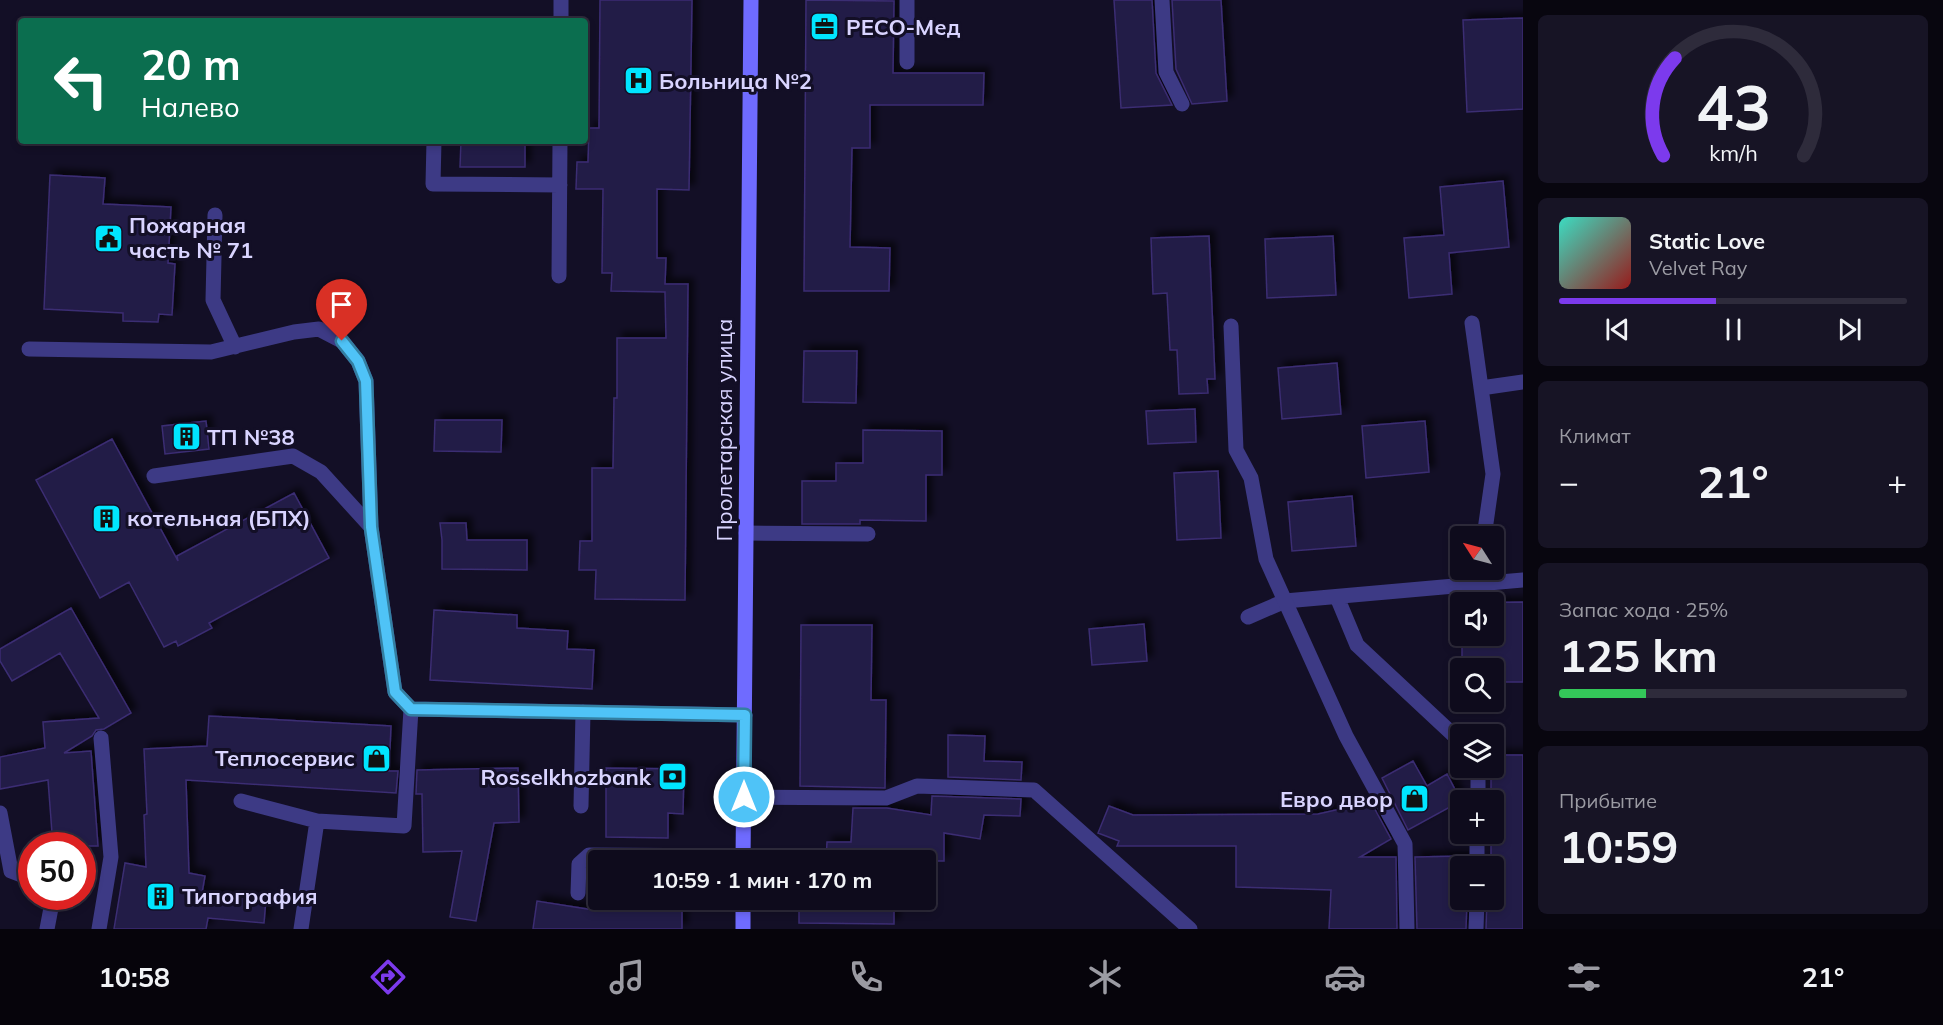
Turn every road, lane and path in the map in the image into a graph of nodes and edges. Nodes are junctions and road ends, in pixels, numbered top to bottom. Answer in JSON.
{"nodes":[{"id":1,"x":561,"y":0,"type":"edge"},
{"id":2,"x":750,"y":0,"type":"edge"},
{"id":3,"x":907,"y":0,"type":"edge"},
{"id":4,"x":1162,"y":0,"type":"edge"},
{"id":5,"x":561,"y":18,"type":"edge"},
{"id":6,"x":907,"y":62,"type":"dead end"},
{"id":7,"x":1182,"y":104,"type":"dead end"},
{"id":8,"x":434,"y":144,"type":"edge"},
{"id":9,"x":560,"y":144,"type":"edge"},
{"id":10,"x":560,"y":184,"type":"junction"},
{"id":11,"x":215,"y":215,"type":"dead end"},
{"id":12,"x":559,"y":276,"type":"dead end"},
{"id":13,"x":1472,"y":323,"type":"dead end"},
{"id":14,"x":1231,"y":326,"type":"dead end"},
{"id":15,"x":235,"y":347,"type":"junction"},
{"id":16,"x":29,"y":349,"type":"dead end"},
{"id":17,"x":1523,"y":382,"type":"edge"},
{"id":18,"x":1481,"y":387,"type":"junction"},
{"id":19,"x":154,"y":476,"type":"dead end"},
{"id":20,"x":1486,"y":526,"type":"edge"},
{"id":21,"x":371,"y":527,"type":"junction"},
{"id":22,"x":746,"y":533,"type":"junction"},
{"id":23,"x":868,"y":534,"type":"dead end"},
{"id":24,"x":1504,"y":579,"type":"edge"},
{"id":25,"x":1457,"y":580,"type":"edge"},
{"id":26,"x":1523,"y":580,"type":"edge"},
{"id":27,"x":1337,"y":597,"type":"junction"},
{"id":28,"x":1285,"y":601,"type":"junction"},
{"id":29,"x":1248,"y":617,"type":"dead end"},
{"id":30,"x":411,"y":709,"type":"junction"},
{"id":31,"x":583,"y":712,"type":"junction"},
{"id":32,"x":745,"y":715,"type":"junction"},
{"id":33,"x":1450,"y":732,"type":"edge"},
{"id":34,"x":101,"y":738,"type":"dead end"},
{"id":35,"x":744,"y":797,"type":"junction"},
{"id":36,"x":241,"y":801,"type":"dead end"},
{"id":37,"x":581,"y":806,"type":"dead end"},
{"id":38,"x":0,"y":813,"type":"edge"},
{"id":39,"x":317,"y":820,"type":"junction"},
{"id":40,"x":743,"y":850,"type":"edge"},
{"id":41,"x":588,"y":857,"type":"edge"},
{"id":42,"x":18,"y":874,"type":"edge"},
{"id":43,"x":578,"y":892,"type":"dead end"},
{"id":44,"x":51,"y":910,"type":"edge"},
{"id":45,"x":743,"y":910,"type":"edge"},
{"id":46,"x":1477,"y":910,"type":"edge"},
{"id":47,"x":47,"y":929,"type":"edge"},
{"id":48,"x":99,"y":929,"type":"edge"},
{"id":49,"x":301,"y":929,"type":"edge"},
{"id":50,"x":743,"y":929,"type":"edge"},
{"id":51,"x":1190,"y":929,"type":"edge"},
{"id":52,"x":1407,"y":929,"type":"edge"},
{"id":53,"x":1476,"y":929,"type":"edge"}],
"edges":[{"from":1,"to":5,"type":"street"},
{"from":2,"to":22,"type":"main road","name":"Пролетарская улица"},
{"from":3,"to":6,"type":"street"},
{"from":4,"to":7,"type":"street"},
{"from":8,"to":10,"type":"street"},
{"from":9,"to":10,"type":"street"},
{"from":10,"to":12,"type":"street"},
{"from":11,"to":15,"type":"street"},
{"from":13,"to":18,"type":"street"},
{"from":14,"to":28,"type":"street"},
{"from":15,"to":16,"type":"street"},
{"from":15,"to":21,"type":"street"},
{"from":17,"to":18,"type":"street"},
{"from":18,"to":20,"type":"street"},
{"from":19,"to":21,"type":"street"},
{"from":21,"to":30,"type":"street"},
{"from":22,"to":23,"type":"street"},
{"from":22,"to":32,"type":"main road","name":"Пролетарская улица"},
{"from":24,"to":26,"type":"street"},
{"from":25,"to":27,"type":"street"},
{"from":27,"to":28,"type":"street"},
{"from":27,"to":33,"type":"street"},
{"from":28,"to":29,"type":"street"},
{"from":28,"to":52,"type":"street"},
{"from":30,"to":31,"type":"street"},
{"from":30,"to":39,"type":"street"},
{"from":31,"to":32,"type":"street"},
{"from":31,"to":37,"type":"street"},
{"from":32,"to":35,"type":"main road","name":"Пролетарская улица"},
{"from":34,"to":48,"type":"street"},
{"from":35,"to":40,"type":"main road","name":"Пролетарская улица"},
{"from":35,"to":51,"type":"street"},
{"from":36,"to":39,"type":"street"},
{"from":38,"to":42,"type":"street"},
{"from":39,"to":49,"type":"street"},
{"from":41,"to":43,"type":"street"},
{"from":44,"to":47,"type":"street"},
{"from":45,"to":50,"type":"main road"},
{"from":46,"to":53,"type":"street"}]}
